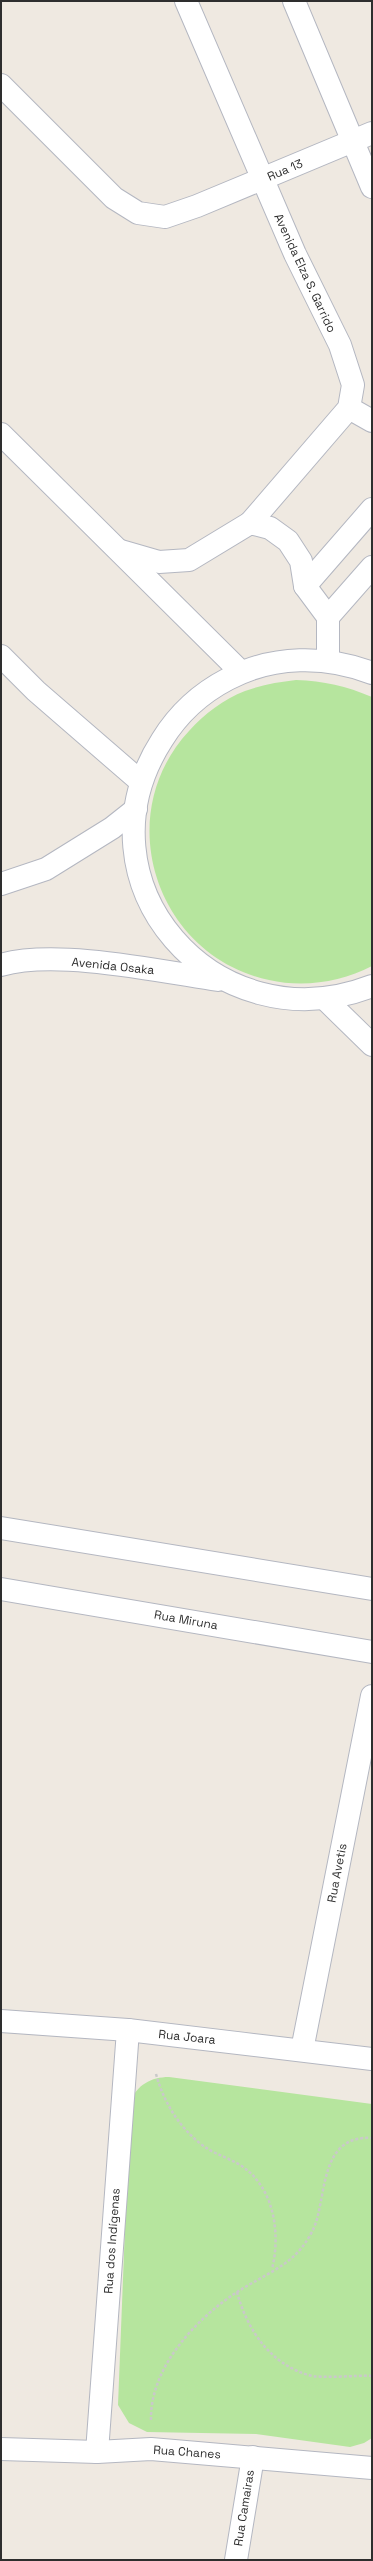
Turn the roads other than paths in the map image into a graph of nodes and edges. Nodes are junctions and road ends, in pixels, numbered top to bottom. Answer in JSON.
{"nodes":[{"id":1,"x":186,"y":1,"type":"edge"},
{"id":2,"x":294,"y":1,"type":"edge"},
{"id":3,"x":1,"y":85,"type":"edge"},
{"id":4,"x":362,"y":137,"type":"edge"},
{"id":5,"x":262,"y":179,"type":"junction"},
{"id":6,"x":372,"y":187,"type":"edge"},
{"id":7,"x":349,"y":408,"type":"junction"},
{"id":8,"x":372,"y":421,"type":"edge"},
{"id":9,"x":1,"y":434,"type":"edge"},
{"id":10,"x":372,"y":509,"type":"edge"},
{"id":11,"x":250,"y":523,"type":"junction"},
{"id":12,"x":119,"y":551,"type":"junction"},
{"id":13,"x":372,"y":567,"type":"edge"},
{"id":14,"x":305,"y":586,"type":"junction"},
{"id":15,"x":328,"y":617,"type":"junction"},
{"id":16,"x":1,"y":656,"type":"edge"},
{"id":17,"x":328,"y":660,"type":"junction"},
{"id":18,"x":241,"y":672,"type":"junction"},
{"id":19,"x":372,"y":673,"type":"edge"},
{"id":20,"x":141,"y":782,"type":"junction"},
{"id":21,"x":136,"y":809,"type":"junction"},
{"id":22,"x":1,"y":884,"type":"edge"},
{"id":23,"x":1,"y":965,"type":"edge"},
{"id":24,"x":225,"y":981,"type":"junction"},
{"id":25,"x":372,"y":986,"type":"edge"},
{"id":26,"x":326,"y":1000,"type":"junction"},
{"id":27,"x":372,"y":1045,"type":"edge"},
{"id":28,"x":1,"y":1528,"type":"edge"},
{"id":29,"x":1,"y":1589,"type":"edge"},
{"id":30,"x":372,"y":1589,"type":"edge"},
{"id":31,"x":372,"y":1652,"type":"edge"},
{"id":32,"x":372,"y":1696,"type":"edge"},
{"id":33,"x":1,"y":2021,"type":"edge"},
{"id":34,"x":128,"y":2030,"type":"junction"},
{"id":35,"x":302,"y":2050,"type":"junction"},
{"id":36,"x":372,"y":2059,"type":"edge"},
{"id":37,"x":1,"y":2449,"type":"edge"},
{"id":38,"x":97,"y":2452,"type":"junction"},
{"id":39,"x":252,"y":2457,"type":"junction"},
{"id":40,"x":372,"y":2468,"type":"edge"},
{"id":41,"x":236,"y":2560,"type":"edge"}],
"edges":[{"from":1,"to":5,"type":"street","name":"Avenida Elza S. Garrido"},
{"from":2,"to":4,"type":"street"},
{"from":3,"to":5,"type":"street","name":"Rua 13"},
{"from":4,"to":5,"type":"street","name":"Rua 13"},
{"from":4,"to":6,"type":"street"},
{"from":5,"to":7,"type":"street","name":"Avenida Elza S. Garrido"},
{"from":7,"to":8,"type":"street"},
{"from":7,"to":11,"type":"street"},
{"from":9,"to":12,"type":"street"},
{"from":10,"to":14,"type":"street"},
{"from":11,"to":12,"type":"street"},
{"from":11,"to":14,"type":"street"},
{"from":12,"to":18,"type":"street"},
{"from":13,"to":15,"type":"street"},
{"from":14,"to":15,"type":"street"},
{"from":15,"to":17,"type":"street"},
{"from":16,"to":20,"type":"street"},
{"from":17,"to":18,"type":"street"},
{"from":17,"to":19,"type":"street"},
{"from":18,"to":20,"type":"street"},
{"from":20,"to":21,"type":"street"},
{"from":21,"to":22,"type":"street"},
{"from":21,"to":24,"type":"street"},
{"from":23,"to":24,"type":"street","name":"Avenida Osaka"},
{"from":24,"to":26,"type":"street"},
{"from":25,"to":26,"type":"street"},
{"from":26,"to":27,"type":"street"},
{"from":28,"to":30,"type":"street"},
{"from":29,"to":31,"type":"street","name":"Rua Miruna"},
{"from":32,"to":35,"type":"street","name":"Rua Avetis"},
{"from":33,"to":34,"type":"street","name":"Rua Joara"},
{"from":34,"to":35,"type":"street","name":"Rua Joara"},
{"from":34,"to":38,"type":"street","name":"Rua dos Indígenas"},
{"from":35,"to":36,"type":"street","name":"Rua Joara"},
{"from":37,"to":38,"type":"street","name":"Rua Chanes"},
{"from":38,"to":39,"type":"street","name":"Rua Chanes"},
{"from":39,"to":40,"type":"street","name":"Rua Chanes"},
{"from":39,"to":41,"type":"street","name":"Rua Camairas"}]}
